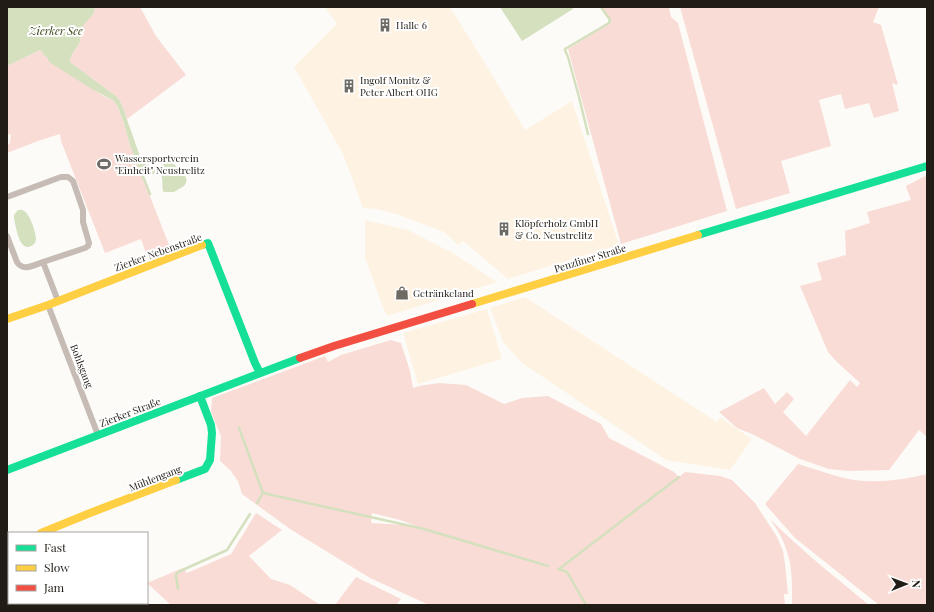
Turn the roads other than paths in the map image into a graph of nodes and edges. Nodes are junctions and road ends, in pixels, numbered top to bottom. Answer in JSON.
{"nodes":[{"id":1,"x":927,"y":166,"type":"edge"},
{"id":2,"x":7,"y":197,"type":"edge"},
{"id":3,"x":7,"y":236,"type":"edge"},
{"id":4,"x":43,"y":262,"type":"junction"},
{"id":5,"x":58,"y":301,"type":"junction"},
{"id":6,"x":48,"y":305,"type":"junction"},
{"id":7,"x":7,"y":319,"type":"edge"},
{"id":8,"x":260,"y":373,"type":"junction"},
{"id":9,"x":200,"y":396,"type":"junction"},
{"id":10,"x":98,"y":435,"type":"junction"},
{"id":11,"x":7,"y":470,"type":"edge"},
{"id":12,"x":43,"y":532,"type":"edge"}],
"edges":[{"from":1,"to":8,"type":"main road","name":"Penzliner Straße"},
{"from":2,"to":4,"type":"street"},
{"from":3,"to":4,"type":"street"},
{"from":4,"to":5,"type":"street"},
{"from":5,"to":6,"type":"main road","name":"Zierker Nebenstraße"},
{"from":5,"to":8,"type":"main road","name":"Zierker Nebenstraße"},
{"from":6,"to":7,"type":"main road","name":"Zierker Nebenstraße"},
{"from":6,"to":10,"type":"street","name":"Bohlsgang"},
{"from":8,"to":9,"type":"main road","name":"Zierker Straße"},
{"from":9,"to":10,"type":"main road","name":"Zierker Straße"},
{"from":9,"to":12,"type":"main road","name":"Mühlengang"},
{"from":10,"to":11,"type":"main road","name":"Zierker Straße"}]}
